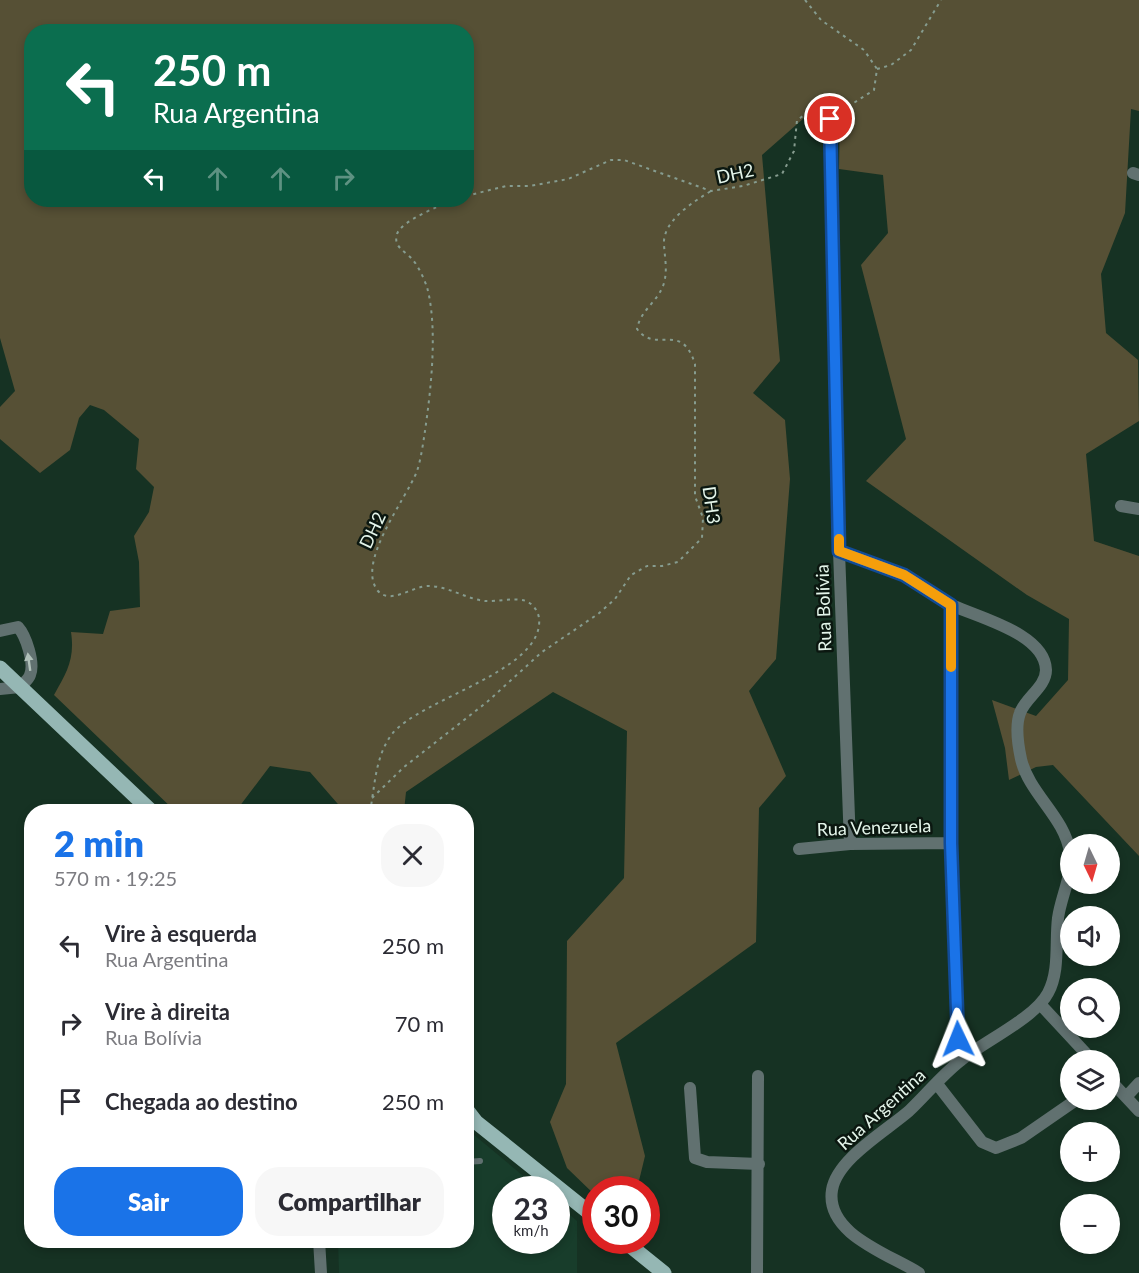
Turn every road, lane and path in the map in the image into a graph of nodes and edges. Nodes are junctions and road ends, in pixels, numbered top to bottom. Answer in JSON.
{"nodes":[{"id":1,"x":805,"y":0,"type":"edge"},
{"id":2,"x":941,"y":0,"type":"edge"},
{"id":3,"x":877,"y":69,"type":"junction"},
{"id":4,"x":830,"y":119,"type":"junction"},
{"id":5,"x":711,"y":191,"type":"junction"},
{"id":6,"x":474,"y":194,"type":"edge"},
{"id":7,"x":440,"y":207,"type":"edge"},
{"id":8,"x":1121,"y":506,"type":"dead end"},
{"id":9,"x":1139,"y":509,"type":"edge"},
{"id":10,"x":839,"y":551,"type":"junction"},
{"id":11,"x":951,"y":605,"type":"junction"},
{"id":12,"x":0,"y":631,"type":"edge"},
{"id":13,"x":0,"y":668,"type":"edge"},
{"id":14,"x":20,"y":687,"type":"junction"},
{"id":15,"x":0,"y":689,"type":"edge"},
{"id":16,"x":372,"y":798,"type":"junction"},
{"id":17,"x":144,"y":804,"type":"edge"},
{"id":18,"x":371,"y":804,"type":"edge"},
{"id":19,"x":951,"y":843,"type":"junction"},
{"id":20,"x":849,"y":844,"type":"junction"},
{"id":21,"x":799,"y":849,"type":"dead end"},
{"id":22,"x":1041,"y":1005,"type":"junction"},
{"id":23,"x":1083,"y":1050,"type":"edge"},
{"id":24,"x":959,"y":1061,"type":"junction"},
{"id":25,"x":758,"y":1076,"type":"dead end"},
{"id":26,"x":1139,"y":1083,"type":"edge"},
{"id":27,"x":936,"y":1084,"type":"junction"},
{"id":28,"x":690,"y":1088,"type":"dead end"},
{"id":29,"x":1120,"y":1091,"type":"edge"},
{"id":30,"x":1126,"y":1097,"type":"junction"},
{"id":31,"x":1062,"y":1110,"type":"edge"},
{"id":32,"x":1139,"y":1111,"type":"edge"},
{"id":33,"x":474,"y":1123,"type":"edge"},
{"id":34,"x":474,"y":1161,"type":"edge"},
{"id":35,"x":480,"y":1161,"type":"dead end"},
{"id":36,"x":759,"y":1164,"type":"junction"},
{"id":37,"x":582,"y":1207,"type":"edge"},
{"id":38,"x":319,"y":1248,"type":"edge"},
{"id":39,"x":636,"y":1254,"type":"edge"},
{"id":40,"x":649,"y":1267,"type":"edge"},
{"id":41,"x":321,"y":1273,"type":"edge"},
{"id":42,"x":664,"y":1273,"type":"edge"},
{"id":43,"x":757,"y":1273,"type":"edge"},
{"id":44,"x":919,"y":1273,"type":"edge"}],
"edges":[{"from":1,"to":3,"type":"path"},
{"from":2,"to":3,"type":"path"},
{"from":3,"to":4,"type":"path"},
{"from":4,"to":5,"type":"path","name":"DH2"},
{"from":4,"to":10,"type":"street","name":"Rua Bolívia"},
{"from":5,"to":6,"type":"path","name":"DH2"},
{"from":5,"to":16,"type":"path","name":"DH3"},
{"from":7,"to":16,"type":"path","name":"DH2"},
{"from":8,"to":9,"type":"street"},
{"from":10,"to":11,"type":"street"},
{"from":10,"to":20,"type":"street","name":"Rua Bolívia"},
{"from":11,"to":19,"type":"street"},
{"from":11,"to":22,"type":"street"},
{"from":14,"to":12,"type":"street","one_way":true},
{"from":13,"to":14,"type":"main road"},
{"from":14,"to":15,"type":"street"},
{"from":14,"to":17,"type":"main road"},
{"from":16,"to":18,"type":"path"},
{"from":19,"to":20,"type":"street","name":"Rua Venezuela"},
{"from":19,"to":24,"type":"street"},
{"from":20,"to":21,"type":"street","name":"Rua Venezuela"},
{"from":22,"to":23,"type":"street"},
{"from":22,"to":24,"type":"street","name":"Rua Argentina"},
{"from":24,"to":27,"type":"street","name":"Rua Argentina"},
{"from":25,"to":36,"type":"street"},
{"from":26,"to":30,"type":"street"},
{"from":27,"to":31,"type":"street"},
{"from":27,"to":44,"type":"street","name":"Rua Argentina"},
{"from":28,"to":36,"type":"street"},
{"from":29,"to":30,"type":"street"},
{"from":30,"to":32,"type":"street"},
{"from":33,"to":37,"type":"main road"},
{"from":34,"to":35,"type":"lane"},
{"from":36,"to":43,"type":"street"},
{"from":38,"to":41,"type":"street"},
{"from":39,"to":40,"type":"main road"},
{"from":40,"to":42,"type":"main road"}]}
